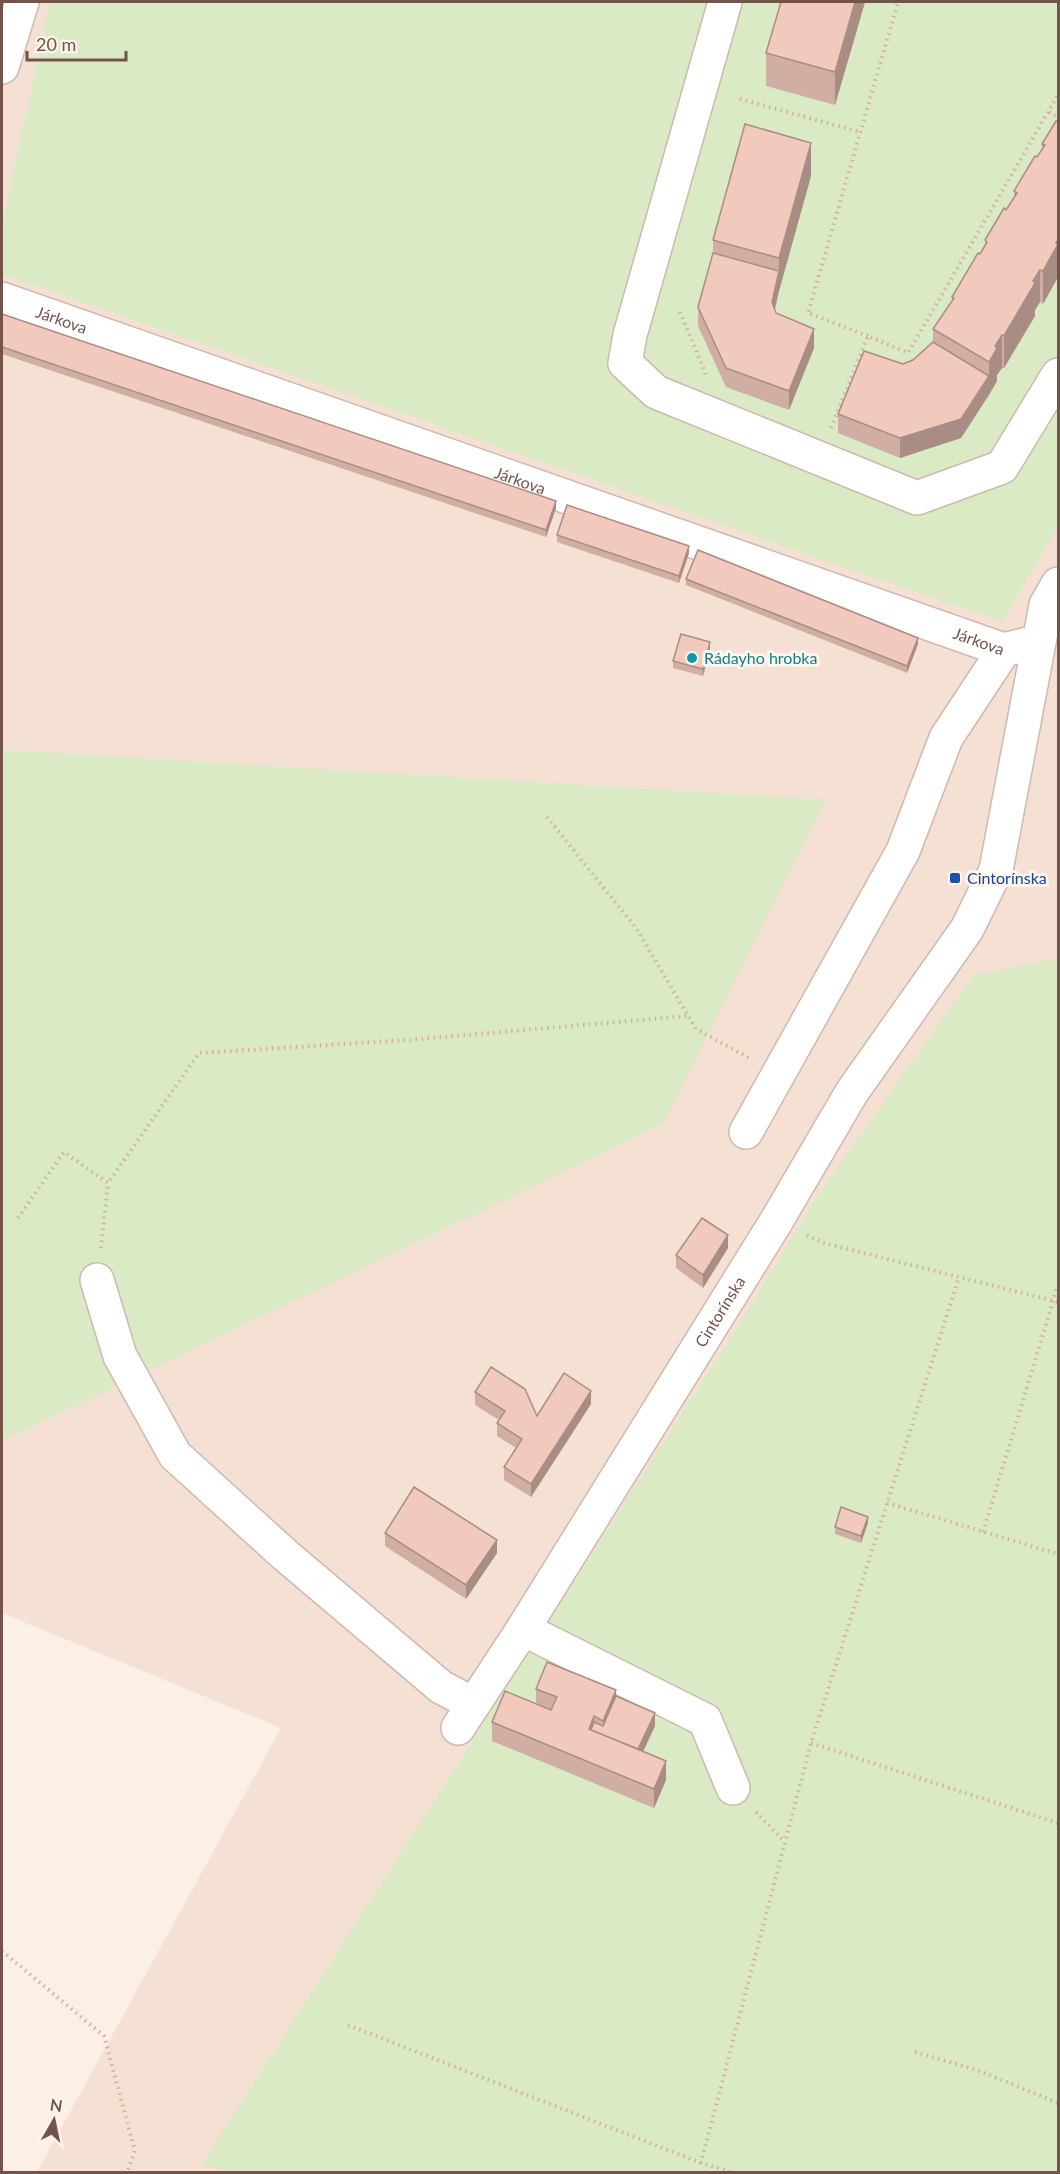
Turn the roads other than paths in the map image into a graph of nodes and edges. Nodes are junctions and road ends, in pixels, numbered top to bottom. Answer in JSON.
{"nodes":[{"id":1,"x":22,"y":2,"type":"edge"},
{"id":2,"x":725,"y":2,"type":"edge"},
{"id":3,"x":2,"y":67,"type":"edge"},
{"id":4,"x":2,"y":299,"type":"edge"},
{"id":5,"x":1059,"y":375,"type":"edge"},
{"id":6,"x":1054,"y":600,"type":"edge"},
{"id":7,"x":1039,"y":641,"type":"junction"},
{"id":8,"x":1004,"y":650,"type":"junction"},
{"id":9,"x":746,"y":1132,"type":"dead end"},
{"id":10,"x":97,"y":1280,"type":"road end"},
{"id":11,"x":523,"y":1629,"type":"junction"},
{"id":12,"x":733,"y":1788,"type":"road end"}],
"edges":[{"from":1,"to":3,"type":"street"},
{"from":2,"to":5,"type":"street"},
{"from":4,"to":8,"type":"street","name":"Járkova"},
{"from":6,"to":7,"type":"street","name":"Cintorínska"},
{"from":7,"to":8,"type":"street","name":"Járkova"},
{"from":7,"to":11,"type":"street","name":"Cintorínska"},
{"from":8,"to":9,"type":"street"},
{"from":10,"to":11,"type":"street","name":"Cintorínska"},
{"from":11,"to":12,"type":"street"}]}
